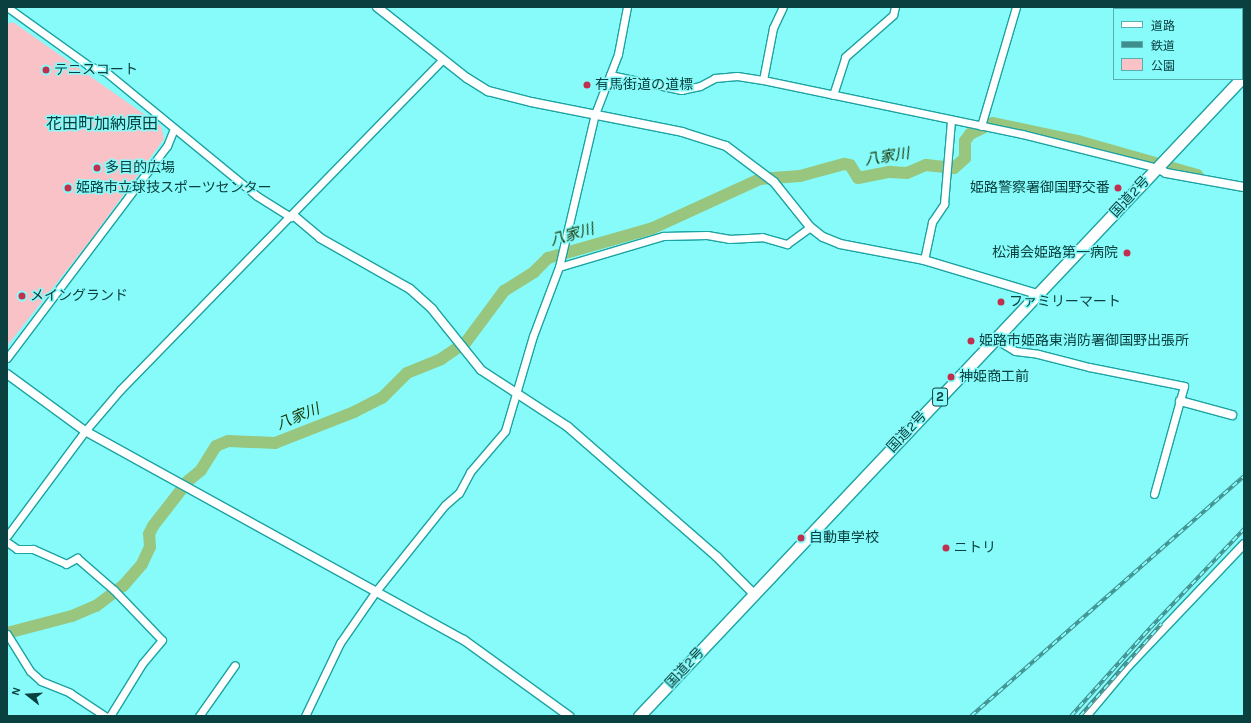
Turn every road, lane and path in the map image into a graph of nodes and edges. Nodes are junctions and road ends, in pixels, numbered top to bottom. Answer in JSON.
{"nodes":[{"id":1,"x":377,"y":7,"type":"edge"},
{"id":2,"x":627,"y":7,"type":"edge"},
{"id":3,"x":783,"y":7,"type":"edge"},
{"id":4,"x":895,"y":7,"type":"edge"},
{"id":5,"x":1016,"y":7,"type":"edge"},
{"id":6,"x":8,"y":9,"type":"edge"},
{"id":7,"x":443,"y":59,"type":"junction"},
{"id":8,"x":610,"y":75,"type":"junction"},
{"id":9,"x":762,"y":80,"type":"junction"},
{"id":10,"x":1240,"y":80,"type":"edge"},
{"id":11,"x":833,"y":95,"type":"junction"},
{"id":12,"x":595,"y":114,"type":"junction"},
{"id":13,"x":951,"y":121,"type":"junction"},
{"id":14,"x":981,"y":126,"type":"junction"},
{"id":15,"x":174,"y":129,"type":"junction"},
{"id":16,"x":1157,"y":168,"type":"junction"},
{"id":17,"x":1244,"y":187,"type":"edge"},
{"id":18,"x":292,"y":216,"type":"junction"},
{"id":19,"x":810,"y":227,"type":"junction"},
{"id":20,"x":924,"y":260,"type":"junction"},
{"id":21,"x":558,"y":267,"type":"junction"},
{"id":22,"x":1037,"y":294,"type":"junction"},
{"id":23,"x":995,"y":339,"type":"junction"},
{"id":24,"x":7,"y":358,"type":"edge"},
{"id":25,"x":7,"y":374,"type":"edge"},
{"id":26,"x":518,"y":393,"type":"junction"},
{"id":27,"x":1180,"y":401,"type":"junction"},
{"id":28,"x":1232,"y":415,"type":"dead end"},
{"id":29,"x":85,"y":431,"type":"junction"},
{"id":30,"x":1154,"y":494,"type":"dead end"},
{"id":31,"x":7,"y":536,"type":"edge"},
{"id":32,"x":7,"y":542,"type":"edge"},
{"id":33,"x":1244,"y":544,"type":"edge"},
{"id":34,"x":376,"y":591,"type":"junction"},
{"id":35,"x":754,"y":594,"type":"junction"},
{"id":36,"x":7,"y":634,"type":"edge"},
{"id":37,"x":235,"y":665,"type":"dead end"},
{"id":38,"x":105,"y":716,"type":"edge"},
{"id":39,"x":110,"y":716,"type":"edge"},
{"id":40,"x":199,"y":716,"type":"edge"},
{"id":41,"x":305,"y":716,"type":"edge"},
{"id":42,"x":569,"y":716,"type":"edge"},
{"id":43,"x":640,"y":716,"type":"edge"},
{"id":44,"x":1086,"y":716,"type":"edge"}],
"edges":[{"from":1,"to":7,"type":"street"},
{"from":2,"to":8,"type":"street"},
{"from":3,"to":9,"type":"street"},
{"from":4,"to":11,"type":"street"},
{"from":5,"to":14,"type":"street"},
{"from":6,"to":15,"type":"street"},
{"from":7,"to":12,"type":"street"},
{"from":7,"to":18,"type":"street"},
{"from":8,"to":9,"type":"street"},
{"from":8,"to":12,"type":"street"},
{"from":9,"to":11,"type":"street"},
{"from":10,"to":16,"type":"highway","name":"国道2号","number":"2"},
{"from":11,"to":13,"type":"street"},
{"from":12,"to":19,"type":"street"},
{"from":12,"to":21,"type":"street"},
{"from":13,"to":14,"type":"street"},
{"from":13,"to":20,"type":"street"},
{"from":14,"to":16,"type":"street"},
{"from":15,"to":18,"type":"street"},
{"from":15,"to":24,"type":"street"},
{"from":16,"to":17,"type":"street"},
{"from":16,"to":22,"type":"highway","name":"国道2号","number":"2"},
{"from":18,"to":26,"type":"street"},
{"from":18,"to":29,"type":"street"},
{"from":19,"to":20,"type":"street"},
{"from":19,"to":21,"type":"street"},
{"from":20,"to":22,"type":"street"},
{"from":21,"to":26,"type":"street"},
{"from":22,"to":23,"type":"highway","name":"国道2号","number":"2"},
{"from":23,"to":27,"type":"street"},
{"from":23,"to":35,"type":"highway","name":"国道2号","number":"2"},
{"from":25,"to":29,"type":"street"},
{"from":26,"to":34,"type":"street"},
{"from":26,"to":35,"type":"street"},
{"from":27,"to":28,"type":"street"},
{"from":27,"to":30,"type":"street"},
{"from":29,"to":31,"type":"street"},
{"from":29,"to":34,"type":"street"},
{"from":32,"to":39,"type":"street"},
{"from":33,"to":44,"type":"street"},
{"from":34,"to":41,"type":"street"},
{"from":34,"to":42,"type":"street"},
{"from":35,"to":43,"type":"highway","name":"国道2号","number":"2"},
{"from":36,"to":38,"type":"street"},
{"from":37,"to":40,"type":"street"}]}
